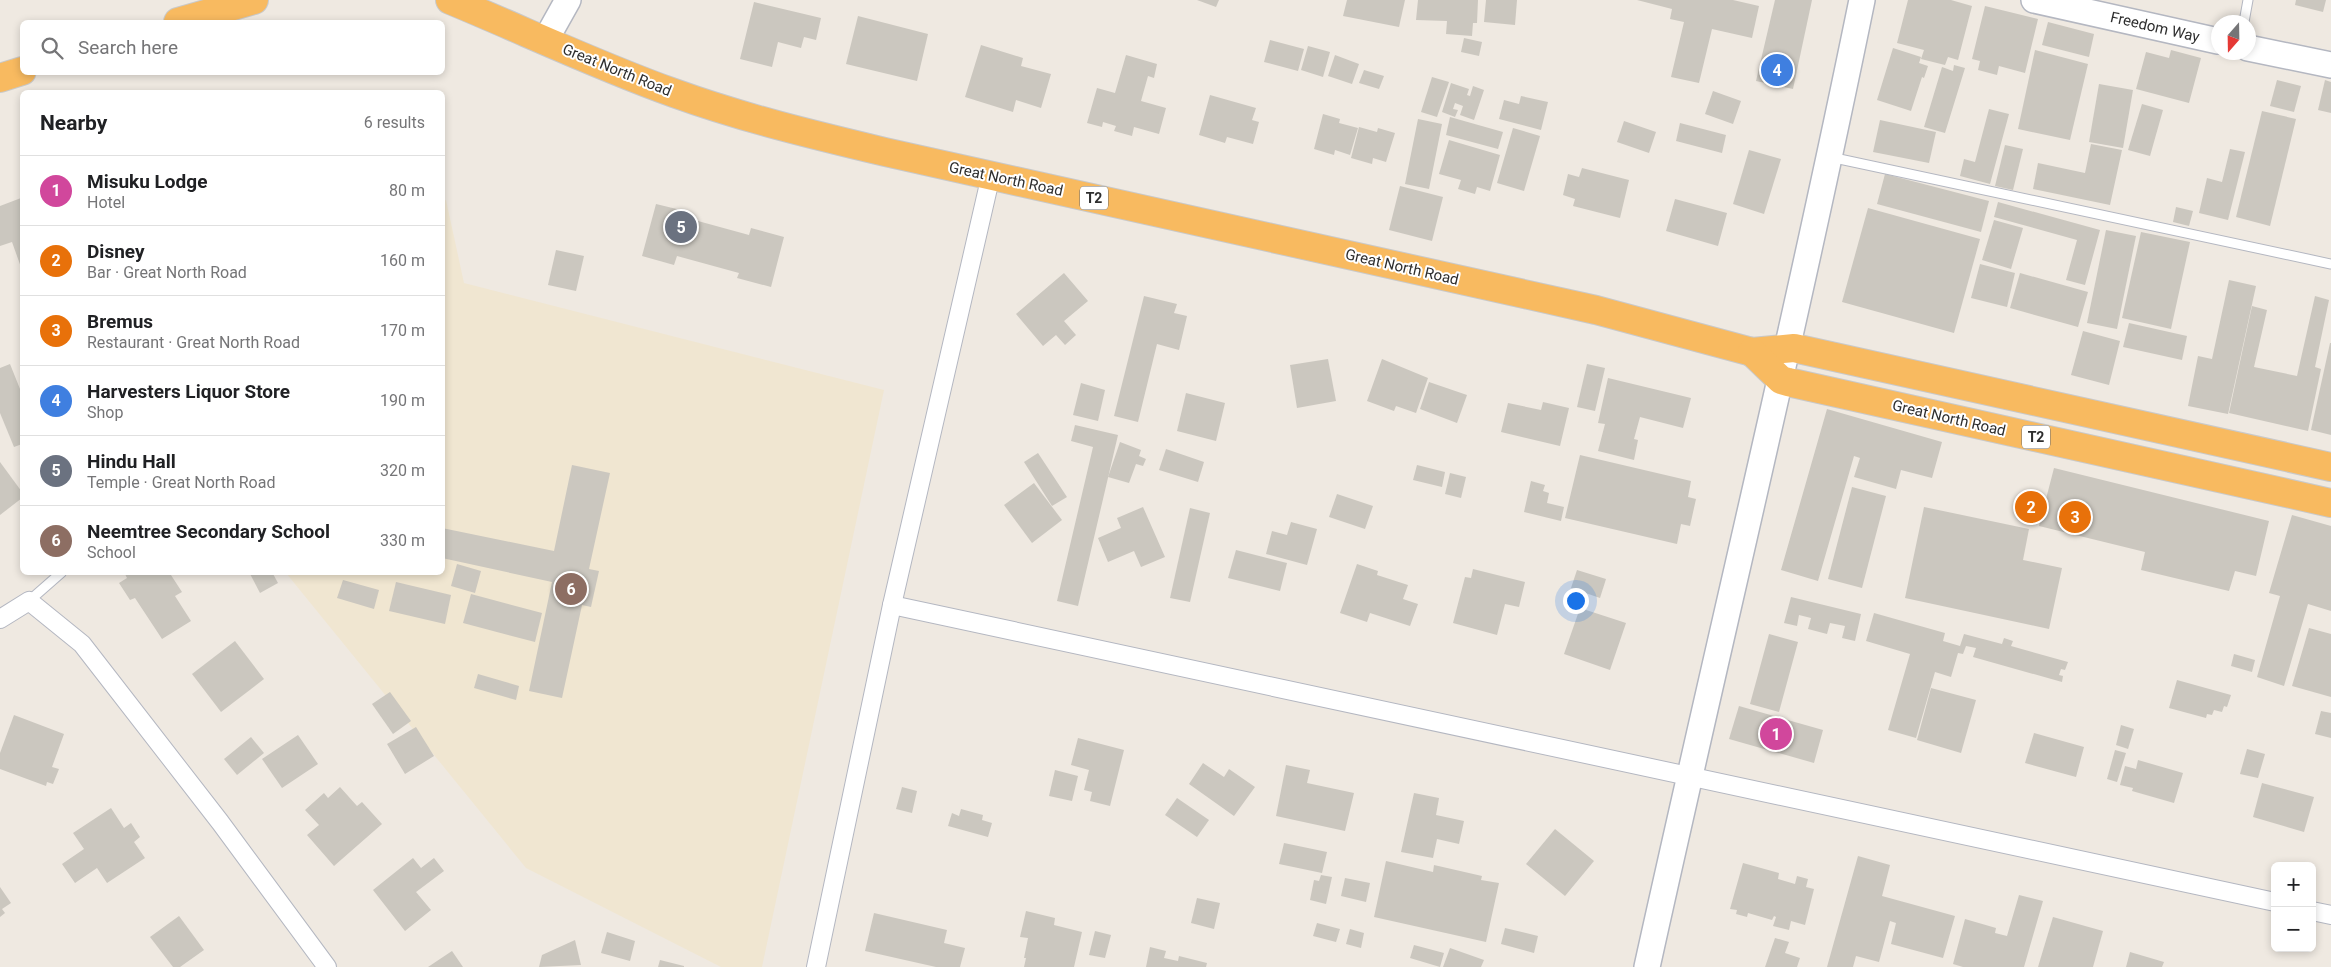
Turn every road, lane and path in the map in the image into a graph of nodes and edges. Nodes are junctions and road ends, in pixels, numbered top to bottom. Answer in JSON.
{"nodes":[{"id":1,"x":254,"y":0,"type":"edge"},
{"id":2,"x":450,"y":0,"type":"edge"},
{"id":3,"x":485,"y":0,"type":"edge"},
{"id":4,"x":501,"y":0,"type":"edge"},
{"id":5,"x":568,"y":0,"type":"edge"},
{"id":6,"x":1862,"y":0,"type":"edge"},
{"id":7,"x":2034,"y":0,"type":"edge"},
{"id":8,"x":2248,"y":0,"type":"edge"},
{"id":9,"x":203,"y":7,"type":"edge"},
{"id":10,"x":2245,"y":15,"type":"edge"},
{"id":11,"x":181,"y":20,"type":"edge"},
{"id":12,"x":2211,"y":39,"type":"edge"},
{"id":13,"x":545,"y":41,"type":"junction"},
{"id":14,"x":2256,"y":50,"type":"edge"},
{"id":15,"x":2331,"y":65,"type":"edge"},
{"id":16,"x":20,"y":72,"type":"edge"},
{"id":17,"x":0,"y":78,"type":"edge"},
{"id":18,"x":1830,"y":157,"type":"junction"},
{"id":19,"x":991,"y":175,"type":"junction"},
{"id":20,"x":2331,"y":264,"type":"edge"},
{"id":21,"x":1787,"y":347,"type":"junction"},
{"id":22,"x":1752,"y":352,"type":"junction"},
{"id":23,"x":1781,"y":380,"type":"junction"},
{"id":24,"x":2331,"y":467,"type":"edge"},
{"id":25,"x":2331,"y":503,"type":"edge"},
{"id":26,"x":59,"y":575,"type":"edge"},
{"id":27,"x":29,"y":602,"type":"junction"},
{"id":28,"x":892,"y":605,"type":"junction"},
{"id":29,"x":0,"y":619,"type":"edge"},
{"id":30,"x":1689,"y":776,"type":"junction"},
{"id":31,"x":2271,"y":901,"type":"edge"},
{"id":32,"x":2316,"y":911,"type":"edge"},
{"id":33,"x":2331,"y":915,"type":"edge"},
{"id":34,"x":327,"y":967,"type":"edge"},
{"id":35,"x":816,"y":967,"type":"edge"},
{"id":36,"x":1647,"y":967,"type":"edge"}],
"edges":[{"from":1,"to":9,"type":"highway"},
{"from":2,"to":13,"type":"highway","name":"Great North Road","number":"T2"},
{"from":3,"to":4,"type":"highway"},
{"from":5,"to":13,"type":"main road"},
{"from":6,"to":18,"type":"main road"},
{"from":7,"to":12,"type":"main road","name":"Freedom Way"},
{"from":8,"to":10,"type":"lane"},
{"from":9,"to":11,"type":"highway"},
{"from":13,"to":19,"type":"highway","name":"Great North Road","number":"T2"},
{"from":14,"to":15,"type":"main road"},
{"from":16,"to":17,"type":"highway"},
{"from":18,"to":20,"type":"lane"},
{"from":18,"to":21,"type":"main road"},
{"from":19,"to":22,"type":"highway","name":"Great North Road","number":"T2"},
{"from":19,"to":28,"type":"street"},
{"from":21,"to":22,"type":"highway","name":"Great North Road","number":"T2"},
{"from":21,"to":23,"type":"main road"},
{"from":21,"to":24,"type":"highway","name":"Great North Road","number":"T2"},
{"from":22,"to":23,"type":"highway","name":"Great North Road","number":"T2"},
{"from":23,"to":25,"type":"highway","name":"Great North Road","number":"T2"},
{"from":23,"to":30,"type":"main road"},
{"from":26,"to":27,"type":"lane"},
{"from":27,"to":29,"type":"street"},
{"from":27,"to":34,"type":"street"},
{"from":28,"to":30,"type":"street"},
{"from":28,"to":35,"type":"street"},
{"from":30,"to":31,"type":"street"},
{"from":30,"to":36,"type":"main road"},
{"from":32,"to":33,"type":"street"}]}
